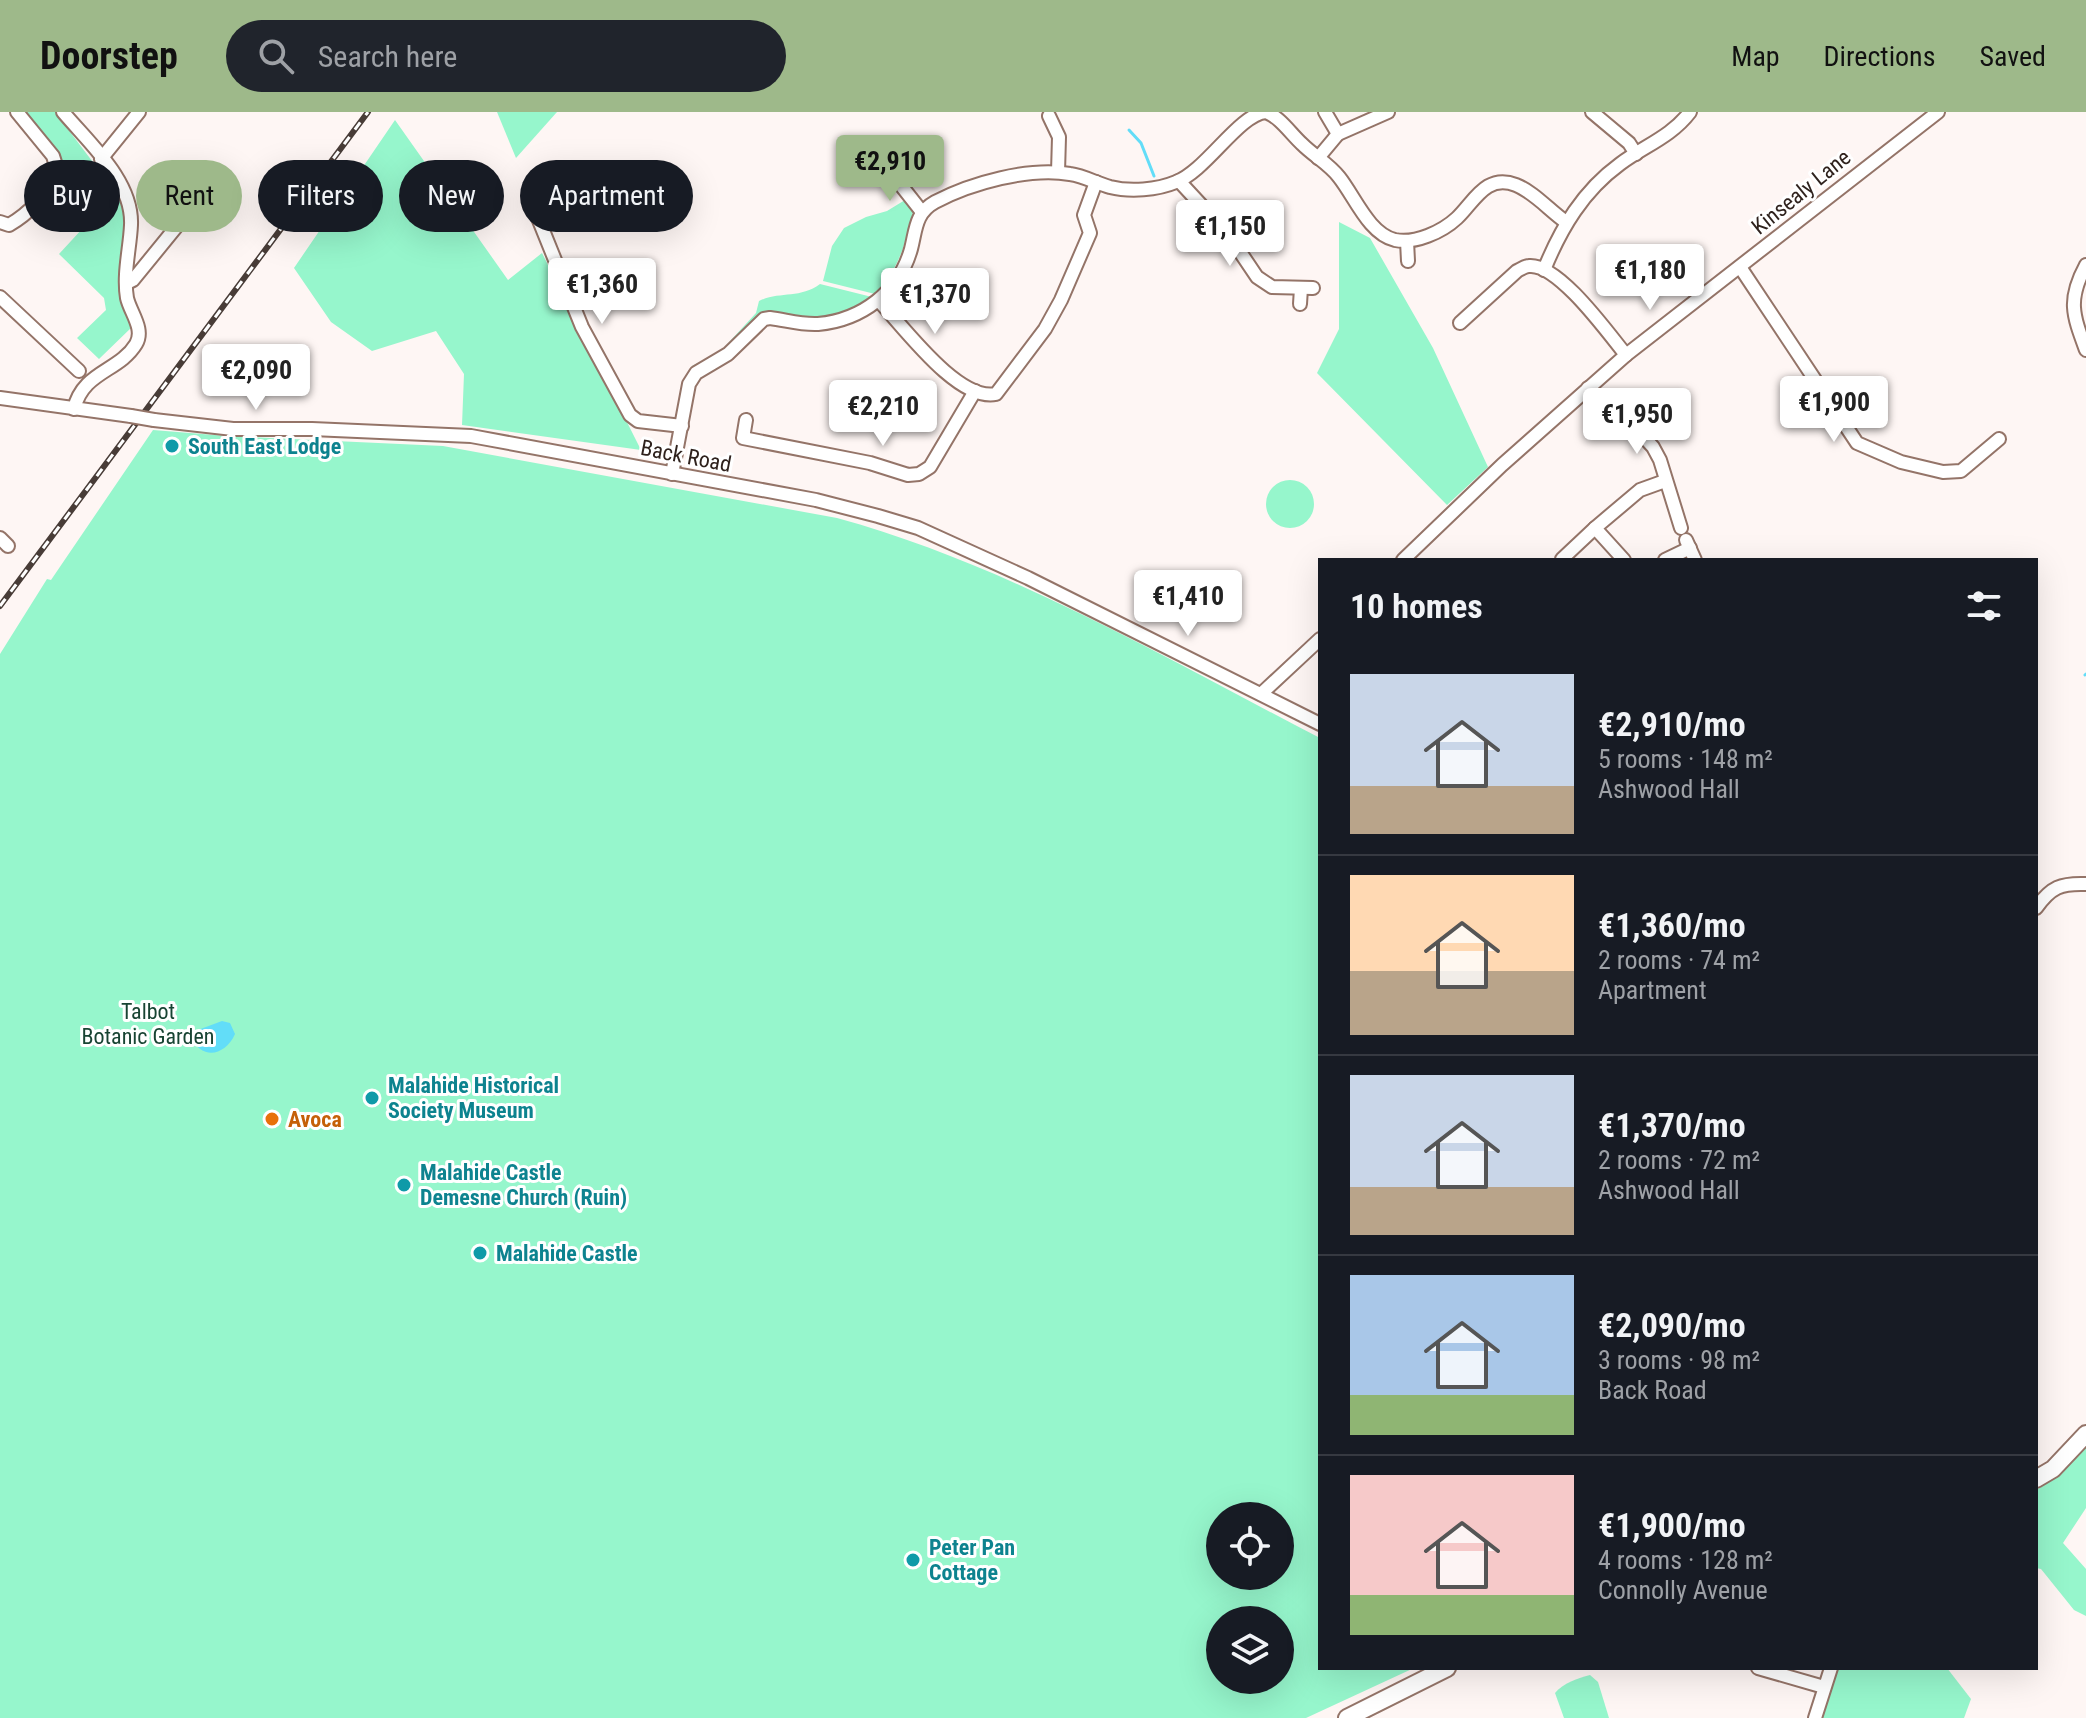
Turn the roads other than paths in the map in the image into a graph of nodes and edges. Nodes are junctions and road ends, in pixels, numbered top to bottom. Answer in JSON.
{"nodes":[{"id":1,"x":17,"y":112,"type":"edge"},
{"id":2,"x":63,"y":112,"type":"edge"},
{"id":3,"x":139,"y":112,"type":"edge"},
{"id":4,"x":1263,"y":112,"type":"edge"},
{"id":5,"x":1325,"y":112,"type":"edge"},
{"id":6,"x":1388,"y":112,"type":"edge"},
{"id":7,"x":1592,"y":112,"type":"edge"},
{"id":8,"x":1690,"y":112,"type":"edge"},
{"id":9,"x":1938,"y":112,"type":"edge"},
{"id":10,"x":1049,"y":116,"type":"dead end"},
{"id":11,"x":1338,"y":134,"type":"junction"},
{"id":12,"x":1636,"y":154,"type":"junction"},
{"id":13,"x":1318,"y":158,"type":"junction"},
{"id":14,"x":101,"y":159,"type":"junction"},
{"id":15,"x":882,"y":168,"type":"dead end"},
{"id":16,"x":1058,"y":172,"type":"junction"},
{"id":17,"x":1179,"y":181,"type":"junction"},
{"id":18,"x":1096,"y":182,"type":"junction"},
{"id":19,"x":922,"y":212,"type":"junction"},
{"id":20,"x":0,"y":222,"type":"edge"},
{"id":21,"x":1566,"y":222,"type":"junction"},
{"id":22,"x":172,"y":232,"type":"edge"},
{"id":23,"x":544,"y":232,"type":"edge"},
{"id":24,"x":1407,"y":241,"type":"junction"},
{"id":25,"x":1408,"y":261,"type":"dead end"},
{"id":26,"x":2086,"y":265,"type":"edge"},
{"id":27,"x":1740,"y":267,"type":"junction"},
{"id":28,"x":1544,"y":270,"type":"junction"},
{"id":29,"x":127,"y":283,"type":"junction"},
{"id":30,"x":0,"y":297,"type":"edge"},
{"id":31,"x":879,"y":301,"type":"junction"},
{"id":32,"x":1300,"y":304,"type":"dead end"},
{"id":33,"x":1460,"y":323,"type":"dead end"},
{"id":34,"x":2086,"y":350,"type":"edge"},
{"id":35,"x":1626,"y":355,"type":"junction"},
{"id":36,"x":79,"y":371,"type":"dead end"},
{"id":37,"x":1588,"y":388,"type":"junction"},
{"id":38,"x":975,"y":391,"type":"junction"},
{"id":39,"x":0,"y":398,"type":"edge"},
{"id":40,"x":74,"y":409,"type":"junction"},
{"id":41,"x":746,"y":420,"type":"dead end"},
{"id":42,"x":682,"y":426,"type":"junction"},
{"id":43,"x":1999,"y":439,"type":"dead end"},
{"id":44,"x":672,"y":474,"type":"junction"},
{"id":45,"x":1665,"y":481,"type":"junction"},
{"id":46,"x":1595,"y":528,"type":"junction"},
{"id":47,"x":1688,"y":544,"type":"edge"},
{"id":48,"x":1405,"y":558,"type":"edge"},
{"id":49,"x":1563,"y":558,"type":"edge"},
{"id":50,"x":1622,"y":558,"type":"edge"},
{"id":51,"x":1668,"y":558,"type":"edge"},
{"id":52,"x":1318,"y":641,"type":"edge"},
{"id":53,"x":1261,"y":694,"type":"junction"},
{"id":54,"x":1318,"y":723,"type":"edge"},
{"id":55,"x":2086,"y":884,"type":"edge"},
{"id":56,"x":2038,"y":906,"type":"edge"},
{"id":57,"x":2086,"y":1434,"type":"edge"},
{"id":58,"x":2038,"y":1478,"type":"edge"},
{"id":59,"x":1443,"y":1670,"type":"edge"},
{"id":60,"x":1765,"y":1670,"type":"edge"},
{"id":61,"x":1830,"y":1670,"type":"edge"},
{"id":62,"x":1824,"y":1687,"type":"junction"},
{"id":63,"x":1347,"y":1718,"type":"edge"},
{"id":64,"x":1815,"y":1718,"type":"edge"}],
"edges":[{"from":1,"to":20,"type":"street"},
{"from":2,"to":14,"type":"street"},
{"from":3,"to":14,"type":"street"},
{"from":4,"to":13,"type":"street"},
{"from":4,"to":17,"type":"street"},
{"from":5,"to":11,"type":"street"},
{"from":6,"to":11,"type":"street"},
{"from":7,"to":12,"type":"street"},
{"from":8,"to":12,"type":"street"},
{"from":9,"to":27,"type":"street","name":"Kinsealy Lane"},
{"from":10,"to":16,"type":"street"},
{"from":11,"to":13,"type":"street"},
{"from":12,"to":21,"type":"street"},
{"from":13,"to":24,"type":"street"},
{"from":14,"to":29,"type":"street"},
{"from":15,"to":19,"type":"street"},
{"from":16,"to":18,"type":"street"},
{"from":16,"to":19,"type":"street"},
{"from":17,"to":18,"type":"street"},
{"from":17,"to":32,"type":"street"},
{"from":18,"to":38,"type":"street"},
{"from":19,"to":31,"type":"street"},
{"from":21,"to":24,"type":"street"},
{"from":21,"to":28,"type":"street"},
{"from":22,"to":29,"type":"street"},
{"from":23,"to":42,"type":"street"},
{"from":24,"to":25,"type":"street"},
{"from":26,"to":34,"type":"street"},
{"from":27,"to":35,"type":"street","name":"Kinsealy Lane"},
{"from":27,"to":43,"type":"street"},
{"from":28,"to":33,"type":"street"},
{"from":28,"to":35,"type":"street"},
{"from":29,"to":40,"type":"street"},
{"from":30,"to":36,"type":"street"},
{"from":31,"to":38,"type":"street"},
{"from":31,"to":42,"type":"street"},
{"from":35,"to":37,"type":"street","name":"Kinsealy Lane"},
{"from":37,"to":45,"type":"street"},
{"from":37,"to":48,"type":"street","name":"Kinsealy Lane"},
{"from":38,"to":41,"type":"street"},
{"from":39,"to":40,"type":"street","name":"Back Road"},
{"from":40,"to":44,"type":"street","name":"Back Road","bridge":true},
{"from":42,"to":44,"type":"street"},
{"from":44,"to":53,"type":"street","name":"Back Road"},
{"from":45,"to":46,"type":"street"},
{"from":45,"to":47,"type":"street"},
{"from":46,"to":49,"type":"street"},
{"from":46,"to":50,"type":"street"},
{"from":47,"to":51,"type":"street"},
{"from":52,"to":53,"type":"street"},
{"from":53,"to":54,"type":"street","name":"Back Road"},
{"from":55,"to":56,"type":"street"},
{"from":57,"to":58,"type":"main road"},
{"from":59,"to":63,"type":"main road"},
{"from":60,"to":62,"type":"street"},
{"from":61,"to":62,"type":"street"},
{"from":62,"to":64,"type":"street"}]}
